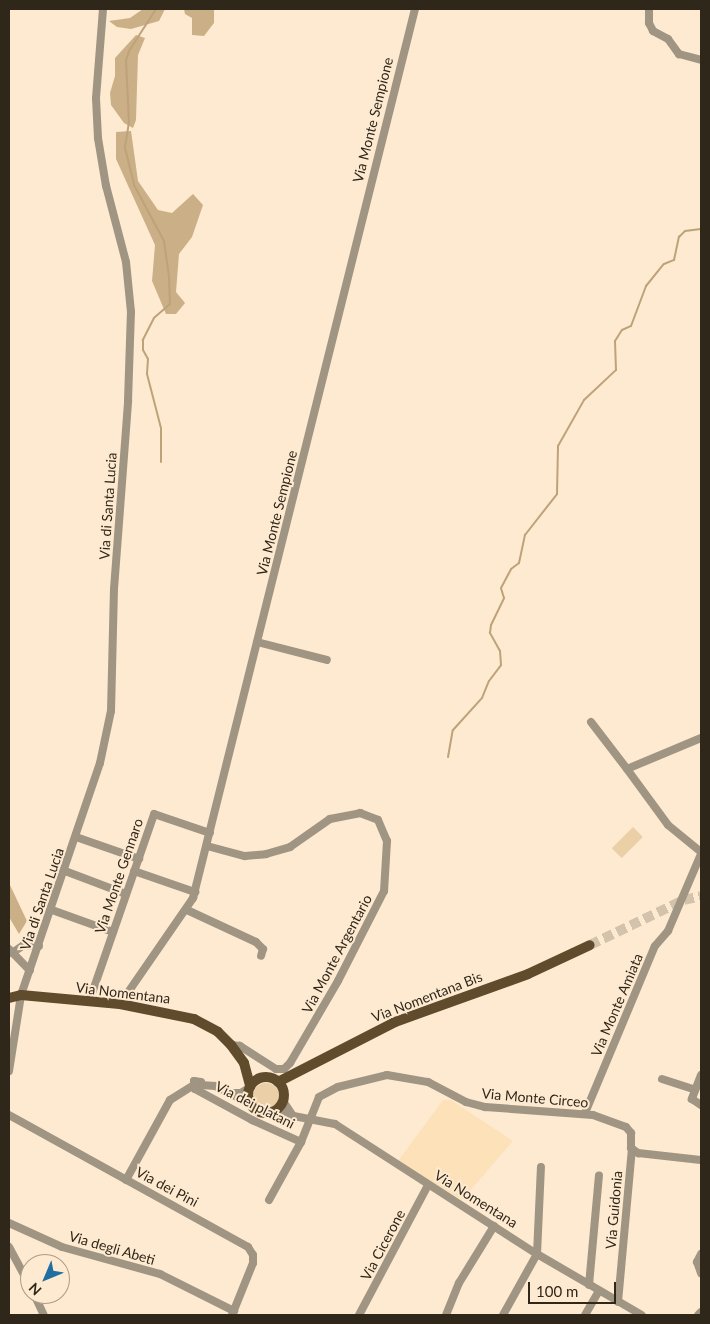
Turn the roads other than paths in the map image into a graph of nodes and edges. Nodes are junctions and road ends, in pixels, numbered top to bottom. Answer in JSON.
{"nodes":[{"id":1,"x":103,"y":9,"type":"edge"},
{"id":2,"x":415,"y":9,"type":"edge"},
{"id":3,"x":649,"y":9,"type":"edge"},
{"id":4,"x":701,"y":60,"type":"edge"},
{"id":5,"x":257,"y":642,"type":"junction"},
{"id":6,"x":327,"y":660,"type":"dead end"},
{"id":7,"x":592,"y":722,"type":"dead end"},
{"id":8,"x":701,"y":738,"type":"edge"},
{"id":9,"x":627,"y":769,"type":"junction"},
{"id":10,"x":210,"y":833,"type":"junction"},
{"id":11,"x":76,"y":837,"type":"junction"},
{"id":12,"x":207,"y":846,"type":"junction"},
{"id":13,"x":701,"y":853,"type":"edge"},
{"id":14,"x":138,"y":859,"type":"junction"},
{"id":15,"x":65,"y":871,"type":"junction"},
{"id":16,"x":134,"y":871,"type":"junction"},
{"id":17,"x":195,"y":892,"type":"junction"},
{"id":18,"x":126,"y":894,"type":"junction"},
{"id":19,"x":52,"y":910,"type":"junction"},
{"id":20,"x":187,"y":910,"type":"junction"},
{"id":21,"x":113,"y":932,"type":"junction"},
{"id":22,"x":590,"y":945,"type":"tunnel mouth"},
{"id":23,"x":39,"y":946,"type":"junction"},
{"id":24,"x":10,"y":951,"type":"edge"},
{"id":25,"x":261,"y":956,"type":"dead end"},
{"id":26,"x":30,"y":971,"type":"junction"},
{"id":27,"x":20,"y":995,"type":"junction"},
{"id":28,"x":9,"y":998,"type":"edge"},
{"id":29,"x":89,"y":1002,"type":"junction"},
{"id":30,"x":120,"y":1004,"type":"junction"},
{"id":31,"x":231,"y":1045,"type":"junction"},
{"id":32,"x":244,"y":1063,"type":"junction"},
{"id":33,"x":9,"y":1071,"type":"edge"},
{"id":34,"x":701,"y":1075,"type":"edge"},
{"id":35,"x":264,"y":1077,"type":"junction"},
{"id":36,"x":662,"y":1079,"type":"dead end"},
{"id":37,"x":278,"y":1082,"type":"junction"},
{"id":38,"x":198,"y":1087,"type":"junction"},
{"id":39,"x":249,"y":1087,"type":"junction"},
{"id":40,"x":695,"y":1090,"type":"junction"},
{"id":41,"x":232,"y":1093,"type":"junction"},
{"id":42,"x":283,"y":1101,"type":"junction"},
{"id":43,"x":250,"y":1104,"type":"junction"},
{"id":44,"x":701,"y":1104,"type":"edge"},
{"id":45,"x":273,"y":1112,"type":"junction"},
{"id":46,"x":584,"y":1113,"type":"junction"},
{"id":47,"x":9,"y":1115,"type":"edge"},
{"id":48,"x":293,"y":1116,"type":"junction"},
{"id":49,"x":308,"y":1118,"type":"junction"},
{"id":50,"x":301,"y":1142,"type":"junction"},
{"id":51,"x":632,"y":1149,"type":"junction"},
{"id":52,"x":701,"y":1160,"type":"edge"},
{"id":53,"x":541,"y":1167,"type":"dead end"},
{"id":54,"x":599,"y":1175,"type":"dead end"},
{"id":55,"x":126,"y":1180,"type":"junction"},
{"id":56,"x":428,"y":1186,"type":"junction"},
{"id":57,"x":269,"y":1200,"type":"dead end"},
{"id":58,"x":9,"y":1223,"type":"edge"},
{"id":59,"x":494,"y":1226,"type":"junction"},
{"id":60,"x":9,"y":1247,"type":"edge"},
{"id":61,"x":537,"y":1254,"type":"junction"},
{"id":62,"x":701,"y":1254,"type":"edge"},
{"id":63,"x":20,"y":1267,"type":"edge"},
{"id":64,"x":701,"y":1273,"type":"edge"},
{"id":65,"x":589,"y":1285,"type":"junction"},
{"id":66,"x":599,"y":1291,"type":"junction"},
{"id":67,"x":618,"y":1302,"type":"junction"},
{"id":68,"x":701,"y":1312,"type":"edge"},
{"id":69,"x":233,"y":1313,"type":"edge"},
{"id":70,"x":359,"y":1315,"type":"edge"},
{"id":71,"x":446,"y":1315,"type":"edge"},
{"id":72,"x":503,"y":1315,"type":"edge"},
{"id":73,"x":585,"y":1315,"type":"edge"},
{"id":74,"x":639,"y":1315,"type":"edge"},
{"id":75,"x":698,"y":1315,"type":"edge"}],
"edges":[{"from":1,"to":11,"type":"street","name":"Via di Santa Lucia"},
{"from":2,"to":5,"type":"street","name":"Via Monte Sempione"},
{"from":3,"to":4,"type":"street"},
{"from":5,"to":6,"type":"street"},
{"from":5,"to":10,"type":"street","name":"Via Monte Sempione"},
{"from":7,"to":9,"type":"street","name":"Via Monte Amiata"},
{"from":8,"to":9,"type":"street"},
{"from":9,"to":13,"type":"street","name":"Via Monte Amiata"},
{"from":10,"to":12,"type":"street","name":"Via Monte Sempione"},
{"from":10,"to":14,"type":"street","name":"Via Monte Gennaro"},
{"from":11,"to":14,"type":"street"},
{"from":11,"to":15,"type":"street","name":"Via di Santa Lucia"},
{"from":12,"to":17,"type":"street","name":"Via Monte Sempione"},
{"from":12,"to":31,"type":"street","name":"Via Monte Argentario"},
{"from":13,"to":46,"type":"street","name":"Via Monte Amiata"},
{"from":14,"to":16,"type":"street","name":"Via Monte Gennaro"},
{"from":15,"to":18,"type":"street"},
{"from":15,"to":19,"type":"street","name":"Via di Santa Lucia"},
{"from":16,"to":17,"type":"street"},
{"from":16,"to":18,"type":"street","name":"Via Monte Gennaro"},
{"from":17,"to":20,"type":"street","name":"Via Monte Sempione"},
{"from":18,"to":21,"type":"street","name":"Via Monte Gennaro"},
{"from":19,"to":21,"type":"street"},
{"from":19,"to":23,"type":"street","name":"Via di Santa Lucia"},
{"from":20,"to":25,"type":"street"},
{"from":20,"to":30,"type":"street","name":"Via Monte Sempione"},
{"from":21,"to":29,"type":"street","name":"Via Monte Gennaro"},
{"from":22,"to":37,"type":"main road","name":"Via Nomentana Bis"},
{"from":23,"to":24,"type":"street"},
{"from":23,"to":26,"type":"street","name":"Via di Santa Lucia"},
{"from":24,"to":26,"type":"street"},
{"from":26,"to":27,"type":"street","name":"Via di Santa Lucia"},
{"from":27,"to":28,"type":"main road","name":"Via Nomentana"},
{"from":27,"to":29,"type":"main road","name":"Via Nomentana"},
{"from":27,"to":33,"type":"street","name":"Via di Santa Lucia"},
{"from":29,"to":30,"type":"main road","name":"Via Nomentana"},
{"from":30,"to":31,"type":"main road","name":"Via Nomentana"},
{"from":31,"to":32,"type":"main road","name":"Via Nomentana"},
{"from":32,"to":35,"type":"main road","name":"Via Nomentana"},
{"from":32,"to":39,"type":"main road","name":"Via Nomentana"},
{"from":34,"to":40,"type":"street"},
{"from":35,"to":37,"type":"main road"},
{"from":35,"to":39,"type":"main road"},
{"from":36,"to":40,"type":"street"},
{"from":37,"to":42,"type":"main road"},
{"from":38,"to":41,"type":"street"},
{"from":38,"to":50,"type":"street","name":"Via dei platani"},
{"from":38,"to":55,"type":"street"},
{"from":39,"to":41,"type":"street"},
{"from":39,"to":43,"type":"main road"},
{"from":40,"to":44,"type":"street"},
{"from":41,"to":43,"type":"street"},
{"from":42,"to":45,"type":"main road"},
{"from":42,"to":48,"type":"street"},
{"from":43,"to":45,"type":"main road"},
{"from":45,"to":48,"type":"street","name":"Via Nomentana"},
{"from":46,"to":49,"type":"street","name":"Via Monte Circeo"},
{"from":46,"to":51,"type":"street","name":"Via Monte Circeo"},
{"from":47,"to":55,"type":"street","name":"Via dei Pini"},
{"from":48,"to":49,"type":"street","name":"Via Nomentana"},
{"from":49,"to":50,"type":"street","name":"Via dei platani"},
{"from":49,"to":56,"type":"street","name":"Via Nomentana"},
{"from":50,"to":57,"type":"street","name":"Via dei platani"},
{"from":51,"to":52,"type":"street"},
{"from":51,"to":67,"type":"street","name":"Via Guidonia"},
{"from":53,"to":61,"type":"street"},
{"from":54,"to":65,"type":"street"},
{"from":55,"to":69,"type":"street","name":"Via dei Pini"},
{"from":56,"to":59,"type":"street","name":"Via Nomentana"},
{"from":56,"to":70,"type":"street","name":"Via Cicerone"},
{"from":58,"to":69,"type":"street","name":"Via degli Abeti"},
{"from":59,"to":61,"type":"street","name":"Via Nomentana"},
{"from":59,"to":71,"type":"street"},
{"from":60,"to":63,"type":"street"},
{"from":61,"to":65,"type":"street","name":"Via Nomentana"},
{"from":61,"to":72,"type":"street"},
{"from":62,"to":64,"type":"street"},
{"from":65,"to":66,"type":"street","name":"Via Nomentana"},
{"from":66,"to":67,"type":"street","name":"Via Nomentana"},
{"from":66,"to":73,"type":"street"},
{"from":67,"to":74,"type":"street","name":"Via Nomentana"},
{"from":68,"to":75,"type":"street"}]}
